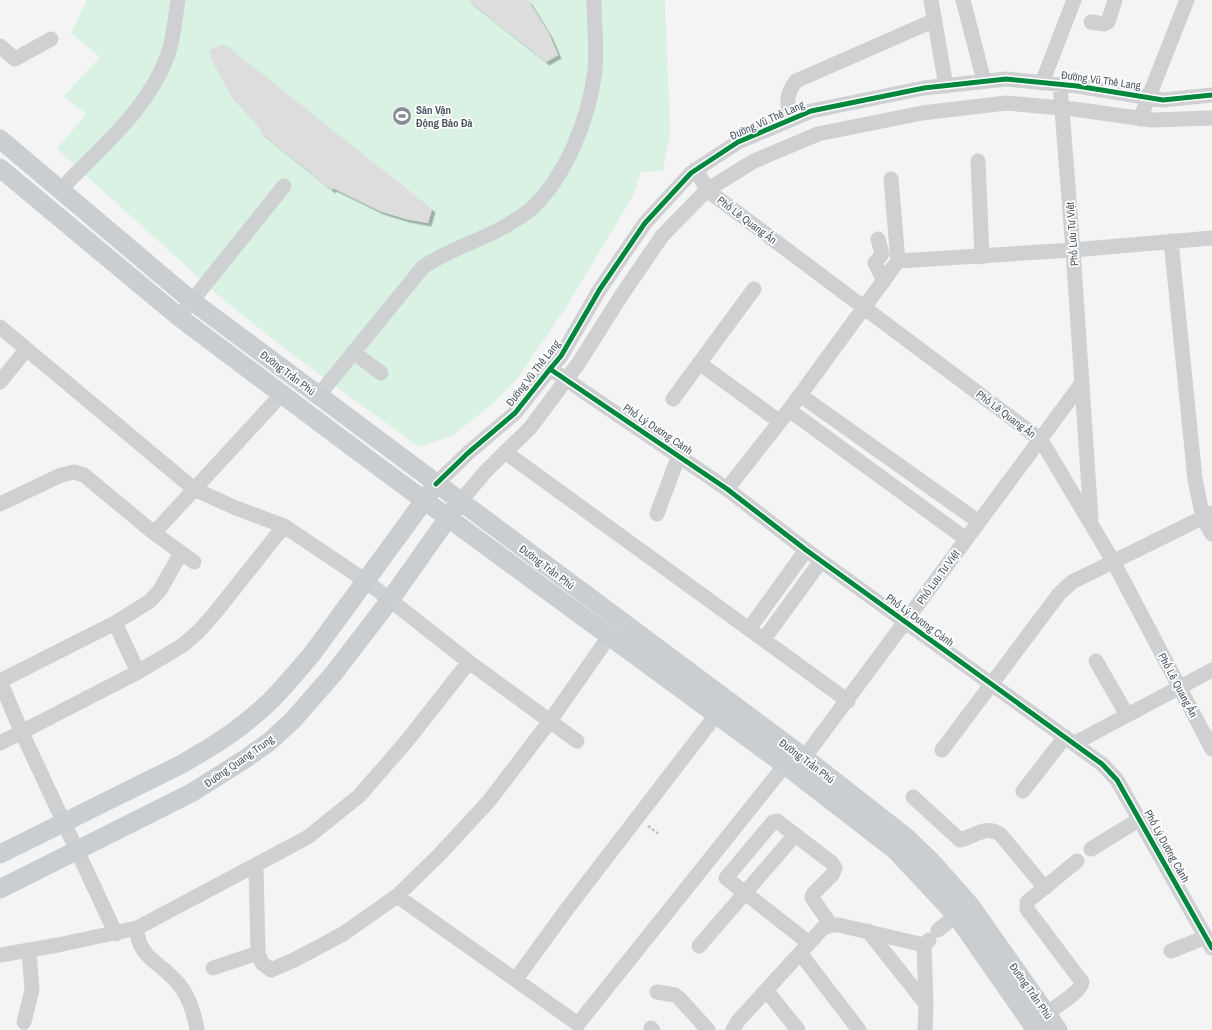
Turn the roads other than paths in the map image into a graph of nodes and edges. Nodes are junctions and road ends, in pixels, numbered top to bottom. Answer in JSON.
{"nodes":[{"id":1,"x":178,"y":0,"type":"edge"},
{"id":2,"x":594,"y":0,"type":"edge"},
{"id":3,"x":931,"y":0,"type":"edge"},
{"id":4,"x":963,"y":0,"type":"edge"},
{"id":5,"x":1074,"y":0,"type":"edge"},
{"id":6,"x":1115,"y":0,"type":"edge"},
{"id":7,"x":1187,"y":0,"type":"edge"},
{"id":8,"x":936,"y":20,"type":"junction"},
{"id":9,"x":1091,"y":22,"type":"dead end"},
{"id":10,"x":52,"y":39,"type":"dead end"},
{"id":11,"x":0,"y":46,"type":"edge"},
{"id":12,"x":984,"y":81,"type":"junction"},
{"id":13,"x":1042,"y":82,"type":"junction"},
{"id":14,"x":1060,"y":85,"type":"junction"},
{"id":15,"x":946,"y":86,"type":"junction"},
{"id":16,"x":1212,"y":95,"type":"edge"},
{"id":17,"x":1148,"y":97,"type":"junction"},
{"id":18,"x":1062,"y":108,"type":"junction"},
{"id":19,"x":1140,"y":118,"type":"junction"},
{"id":20,"x":1212,"y":118,"type":"edge"},
{"id":21,"x":791,"y":120,"type":"junction"},
{"id":22,"x":0,"y":139,"type":"edge"},
{"id":23,"x":978,"y":162,"type":"dead end"},
{"id":24,"x":0,"y":168,"type":"edge"},
{"id":25,"x":696,"y":169,"type":"junction"},
{"id":26,"x":891,"y":179,"type":"dead end"},
{"id":27,"x":284,"y":186,"type":"dead end"},
{"id":28,"x":60,"y":190,"type":"junction"},
{"id":29,"x":707,"y":190,"type":"junction"},
{"id":30,"x":1212,"y":238,"type":"edge"},
{"id":31,"x":878,"y":239,"type":"dead end"},
{"id":32,"x":1171,"y":241,"type":"junction"},
{"id":33,"x":1073,"y":250,"type":"junction"},
{"id":34,"x":982,"y":257,"type":"junction"},
{"id":35,"x":898,"y":261,"type":"junction"},
{"id":36,"x":884,"y":281,"type":"junction"},
{"id":37,"x":754,"y":289,"type":"dead end"},
{"id":38,"x":192,"y":301,"type":"junction"},
{"id":39,"x":864,"y":308,"type":"junction"},
{"id":40,"x":180,"y":317,"type":"junction"},
{"id":41,"x":0,"y":327,"type":"edge"},
{"id":42,"x":26,"y":350,"type":"junction"},
{"id":43,"x":353,"y":352,"type":"junction"},
{"id":44,"x":699,"y":363,"type":"junction"},
{"id":45,"x":550,"y":369,"type":"junction"},
{"id":46,"x":381,"y":373,"type":"dead end"},
{"id":47,"x":566,"y":380,"type":"junction"},
{"id":48,"x":0,"y":382,"type":"edge"},
{"id":49,"x":1082,"y":383,"type":"junction"},
{"id":50,"x":282,"y":394,"type":"junction"},
{"id":51,"x":800,"y":394,"type":"junction"},
{"id":52,"x":318,"y":396,"type":"junction"},
{"id":53,"x":673,"y":399,"type":"dead end"},
{"id":54,"x":784,"y":416,"type":"junction"},
{"id":55,"x":1041,"y":440,"type":"junction"},
{"id":56,"x":505,"y":452,"type":"junction"},
{"id":57,"x":679,"y":455,"type":"junction"},
{"id":58,"x":436,"y":484,"type":"junction"},
{"id":59,"x":194,"y":489,"type":"junction"},
{"id":60,"x":727,"y":489,"type":"junction"},
{"id":61,"x":424,"y":500,"type":"junction"},
{"id":62,"x":460,"y":502,"type":"junction"},
{"id":63,"x":0,"y":504,"type":"edge"},
{"id":64,"x":657,"y":514,"type":"dead end"},
{"id":65,"x":1207,"y":515,"type":"edge"},
{"id":66,"x":448,"y":518,"type":"junction"},
{"id":67,"x":978,"y":522,"type":"junction"},
{"id":68,"x":1091,"y":524,"type":"junction"},
{"id":69,"x":284,"y":526,"type":"junction"},
{"id":70,"x":154,"y":533,"type":"junction"},
{"id":71,"x":1212,"y":534,"type":"edge"},
{"id":72,"x":966,"y":539,"type":"junction"},
{"id":73,"x":806,"y":550,"type":"junction"},
{"id":74,"x":181,"y":553,"type":"junction"},
{"id":75,"x":821,"y":561,"type":"junction"},
{"id":76,"x":1113,"y":561,"type":"junction"},
{"id":77,"x":194,"y":562,"type":"dead end"},
{"id":78,"x":366,"y":582,"type":"junction"},
{"id":79,"x":390,"y":600,"type":"junction"},
{"id":80,"x":906,"y":622,"type":"junction"},
{"id":81,"x":115,"y":623,"type":"junction"},
{"id":82,"x":750,"y":629,"type":"junction"},
{"id":83,"x":610,"y":635,"type":"junction"},
{"id":84,"x":764,"y":639,"type":"junction"},
{"id":85,"x":1096,"y":661,"type":"dead end"},
{"id":86,"x":469,"y":662,"type":"junction"},
{"id":87,"x":1212,"y":670,"type":"edge"},
{"id":88,"x":138,"y":672,"type":"junction"},
{"id":89,"x":0,"y":681,"type":"edge"},
{"id":90,"x":993,"y":684,"type":"junction"},
{"id":91,"x":1179,"y":688,"type":"junction"},
{"id":92,"x":848,"y":700,"type":"junction"},
{"id":93,"x":716,"y":715,"type":"junction"},
{"id":94,"x":1127,"y":715,"type":"junction"},
{"id":95,"x":550,"y":722,"type":"junction"},
{"id":96,"x":22,"y":733,"type":"junction"},
{"id":97,"x":1070,"y":740,"type":"junction"},
{"id":98,"x":577,"y":741,"type":"dead end"},
{"id":99,"x":0,"y":743,"type":"edge"},
{"id":100,"x":1212,"y":749,"type":"edge"},
{"id":101,"x":942,"y":750,"type":"dead end"},
{"id":102,"x":794,"y":765,"type":"junction"},
{"id":103,"x":1023,"y":792,"type":"dead end"},
{"id":104,"x":913,"y":797,"type":"dead end"},
{"id":105,"x":1140,"y":819,"type":"junction"},
{"id":106,"x":65,"y":823,"type":"junction"},
{"id":107,"x":795,"y":835,"type":"junction"},
{"id":108,"x":1091,"y":849,"type":"dead end"},
{"id":109,"x":78,"y":851,"type":"junction"},
{"id":110,"x":0,"y":854,"type":"edge"},
{"id":111,"x":1078,"y":861,"type":"dead end"},
{"id":112,"x":256,"y":867,"type":"junction"},
{"id":113,"x":1045,"y":888,"type":"junction"},
{"id":114,"x":0,"y":889,"type":"edge"},
{"id":115,"x":744,"y":894,"type":"junction"},
{"id":116,"x":397,"y":896,"type":"junction"},
{"id":117,"x":963,"y":910,"type":"junction"},
{"id":118,"x":831,"y":925,"type":"junction"},
{"id":119,"x":137,"y":928,"type":"junction"},
{"id":120,"x":868,"y":931,"type":"junction"},
{"id":121,"x":116,"y":934,"type":"junction"},
{"id":122,"x":930,"y":939,"type":"junction"},
{"id":123,"x":1209,"y":942,"type":"edge"},
{"id":124,"x":700,"y":946,"type":"dead end"},
{"id":125,"x":804,"y":948,"type":"junction"},
{"id":126,"x":29,"y":950,"type":"junction"},
{"id":127,"x":1171,"y":951,"type":"dead end"},
{"id":128,"x":258,"y":953,"type":"junction"},
{"id":129,"x":0,"y":955,"type":"edge"},
{"id":130,"x":214,"y":968,"type":"dead end"},
{"id":131,"x":516,"y":979,"type":"junction"},
{"id":132,"x":766,"y":990,"type":"junction"},
{"id":133,"x":657,"y":992,"type":"dead end"},
{"id":134,"x":926,"y":1004,"type":"junction"},
{"id":135,"x":1046,"y":1014,"type":"junction"},
{"id":136,"x":24,"y":1022,"type":"dead end"},
{"id":137,"x":578,"y":1028,"type":"edge"},
{"id":138,"x":197,"y":1030,"type":"edge"},
{"id":139,"x":708,"y":1030,"type":"edge"},
{"id":140,"x":733,"y":1030,"type":"edge"},
{"id":141,"x":798,"y":1030,"type":"edge"},
{"id":142,"x":859,"y":1030,"type":"edge"},
{"id":143,"x":925,"y":1030,"type":"edge"},
{"id":144,"x":1036,"y":1030,"type":"edge"},
{"id":145,"x":1058,"y":1030,"type":"edge"}],
"edges":[{"from":1,"to":28,"type":"street"},
{"from":2,"to":43,"type":"street"},
{"from":3,"to":8,"type":"street"},
{"from":4,"to":12,"type":"street"},
{"from":5,"to":13,"type":"street"},
{"from":6,"to":9,"type":"street"},
{"from":7,"to":17,"type":"street"},
{"from":8,"to":15,"type":"street"},
{"from":8,"to":21,"type":"street"},
{"from":10,"to":11,"type":"street"},
{"from":12,"to":13,"type":"street","name":"Đường Vũ Thê Lang"},
{"from":12,"to":15,"type":"street","name":"Đường Vũ Thê Lang"},
{"from":13,"to":14,"type":"street","name":"Đường Vũ Thê Lang"},
{"from":14,"to":17,"type":"street","name":"Đường Vũ Thê Lang"},
{"from":14,"to":18,"type":"street","name":"Phố Lưu Tư Việt"},
{"from":15,"to":21,"type":"street","name":"Đường Vũ Thê Lang"},
{"from":16,"to":17,"type":"street","name":"Đường Vũ Thê Lang"},
{"from":17,"to":19,"type":"street"},
{"from":18,"to":19,"type":"street"},
{"from":18,"to":29,"type":"street"},
{"from":18,"to":33,"type":"street","name":"Phố Lưu Tư Việt"},
{"from":19,"to":20,"type":"street"},
{"from":21,"to":25,"type":"street","name":"Đường Vũ Thê Lang"},
{"from":22,"to":28,"type":"main road","name":"Đường Trần Phú"},
{"from":23,"to":34,"type":"street"},
{"from":24,"to":40,"type":"main road","name":"Đường Trần Phú"},
{"from":25,"to":29,"type":"street","name":"Phố Lê Quang Ấn"},
{"from":25,"to":45,"type":"street","name":"Đường Vũ Thê Lang"},
{"from":26,"to":35,"type":"street"},
{"from":27,"to":38,"type":"street"},
{"from":28,"to":38,"type":"main road","name":"Đường Trần Phú"},
{"from":29,"to":39,"type":"street","name":"Phố Lê Quang Ấn"},
{"from":29,"to":47,"type":"street"},
{"from":30,"to":32,"type":"street"},
{"from":31,"to":36,"type":"street"},
{"from":32,"to":33,"type":"street"},
{"from":32,"to":65,"type":"street"},
{"from":33,"to":34,"type":"street"},
{"from":33,"to":49,"type":"street","name":"Phố Lưu Tư Việt"},
{"from":34,"to":35,"type":"street"},
{"from":35,"to":36,"type":"street"},
{"from":36,"to":39,"type":"street"},
{"from":37,"to":44,"type":"street"},
{"from":38,"to":40,"type":"street"},
{"from":38,"to":52,"type":"main road","name":"Đường Trần Phú"},
{"from":39,"to":51,"type":"street"},
{"from":39,"to":55,"type":"street","name":"Phố Lê Quang Ấn"},
{"from":40,"to":50,"type":"main road","name":"Đường Trần Phú"},
{"from":41,"to":42,"type":"street"},
{"from":42,"to":48,"type":"street"},
{"from":42,"to":59,"type":"street"},
{"from":43,"to":46,"type":"street"},
{"from":43,"to":52,"type":"street"},
{"from":44,"to":53,"type":"street"},
{"from":44,"to":54,"type":"street"},
{"from":45,"to":47,"type":"street","name":"Phố Lý Dương Cảnh"},
{"from":45,"to":58,"type":"street","name":"Đường Vũ Thê Lang"},
{"from":47,"to":56,"type":"street"},
{"from":47,"to":57,"type":"street","name":"Phố Lý Dương Cảnh"},
{"from":49,"to":55,"type":"street","name":"Phố Lưu Tư Việt"},
{"from":49,"to":68,"type":"street","name":"Phố Lưu Tư Việt"},
{"from":50,"to":59,"type":"street"},
{"from":50,"to":61,"type":"main road","name":"Đường Trần Phú"},
{"from":51,"to":54,"type":"street"},
{"from":51,"to":67,"type":"street"},
{"from":52,"to":58,"type":"main road","name":"Đường Trần Phú"},
{"from":54,"to":60,"type":"street"},
{"from":54,"to":72,"type":"street"},
{"from":55,"to":67,"type":"street","name":"Phố Lưu Tư Việt"},
{"from":55,"to":68,"type":"street","name":"Phố Lê Quang Ấn"},
{"from":56,"to":62,"type":"street"},
{"from":56,"to":82,"type":"street"},
{"from":57,"to":60,"type":"street","name":"Phố Lý Dương Cảnh"},
{"from":57,"to":64,"type":"street"},
{"from":58,"to":61,"type":"main road"},
{"from":58,"to":62,"type":"main road","name":"Đường Trần Phú"},
{"from":59,"to":69,"type":"street"},
{"from":59,"to":70,"type":"street"},
{"from":60,"to":73,"type":"street","name":"Phố Lý Dương Cảnh"},
{"from":61,"to":66,"type":"main road","name":"Đường Trần Phú"},
{"from":61,"to":78,"type":"main road"},
{"from":62,"to":66,"type":"main road","name":"Đường Quang Trung"},
{"from":62,"to":102,"type":"main road","name":"Đường Trần Phú"},
{"from":63,"to":70,"type":"street"},
{"from":65,"to":71,"type":"street"},
{"from":65,"to":76,"type":"street"},
{"from":66,"to":79,"type":"main road","name":"Đường Quang Trung"},
{"from":66,"to":83,"type":"main road","name":"Đường Trần Phú"},
{"from":67,"to":72,"type":"street","name":"Phố Lưu Tư Việt"},
{"from":68,"to":76,"type":"street","name":"Phố Lê Quang Ấn"},
{"from":69,"to":78,"type":"street"},
{"from":69,"to":88,"type":"street"},
{"from":70,"to":74,"type":"street"},
{"from":72,"to":80,"type":"street","name":"Phố Lưu Tư Việt"},
{"from":73,"to":75,"type":"street","name":"Phố Lý Dương Cảnh"},
{"from":73,"to":82,"type":"street"},
{"from":74,"to":77,"type":"street"},
{"from":74,"to":81,"type":"street"},
{"from":75,"to":80,"type":"street","name":"Phố Lý Dương Cảnh"},
{"from":75,"to":84,"type":"street"},
{"from":76,"to":90,"type":"street"},
{"from":76,"to":91,"type":"street","name":"Phố Lê Quang Ấn"},
{"from":78,"to":79,"type":"street"},
{"from":78,"to":106,"type":"main road"},
{"from":79,"to":86,"type":"street"},
{"from":79,"to":109,"type":"main road","name":"Đường Quang Trung"},
{"from":80,"to":90,"type":"street","name":"Phố Lý Dương Cảnh"},
{"from":80,"to":92,"type":"street","name":"Phố Lưu Tư Việt"},
{"from":81,"to":88,"type":"street"},
{"from":81,"to":89,"type":"street"},
{"from":82,"to":84,"type":"street"},
{"from":83,"to":93,"type":"main road","name":"Đường Trần Phú"},
{"from":83,"to":95,"type":"street"},
{"from":84,"to":92,"type":"street"},
{"from":85,"to":94,"type":"street"},
{"from":86,"to":95,"type":"street"},
{"from":86,"to":112,"type":"street"},
{"from":87,"to":91,"type":"street"},
{"from":88,"to":96,"type":"street"},
{"from":89,"to":96,"type":"street"},
{"from":90,"to":97,"type":"street","name":"Phố Lý Dương Cảnh"},
{"from":90,"to":101,"type":"street"},
{"from":91,"to":94,"type":"street"},
{"from":91,"to":100,"type":"street","name":"Phố Lê Quang Ấn"},
{"from":92,"to":102,"type":"street","name":"Phố Lưu Tư Việt"},
{"from":93,"to":102,"type":"main road","name":"Đường Trần Phú"},
{"from":93,"to":131,"type":"street"},
{"from":94,"to":97,"type":"street"},
{"from":95,"to":98,"type":"street"},
{"from":95,"to":116,"type":"street"},
{"from":96,"to":99,"type":"street"},
{"from":96,"to":106,"type":"street"},
{"from":97,"to":103,"type":"street"},
{"from":97,"to":105,"type":"street","name":"Phố Lý Dương Cảnh"},
{"from":102,"to":117,"type":"main road","name":"Đường Trần Phú"},
{"from":102,"to":137,"type":"street","name":"Phố Lưu Tư Việt"},
{"from":104,"to":113,"type":"street"},
{"from":105,"to":108,"type":"street"},
{"from":105,"to":123,"type":"street","name":"Phố Lý Dương Cảnh"},
{"from":106,"to":109,"type":"street"},
{"from":106,"to":110,"type":"main road"},
{"from":107,"to":115,"type":"street"},
{"from":107,"to":115,"type":"street"},
{"from":107,"to":118,"type":"street"},
{"from":109,"to":114,"type":"main road","name":"Đường Quang Trung"},
{"from":109,"to":121,"type":"street"},
{"from":111,"to":113,"type":"street"},
{"from":112,"to":119,"type":"street"},
{"from":112,"to":128,"type":"street"},
{"from":113,"to":135,"type":"street"},
{"from":115,"to":124,"type":"street"},
{"from":115,"to":125,"type":"street"},
{"from":116,"to":128,"type":"street"},
{"from":116,"to":131,"type":"street"},
{"from":117,"to":122,"type":"street"},
{"from":117,"to":135,"type":"main road","name":"Đường Trần Phú"},
{"from":117,"to":144,"type":"main road","name":"Đường Trần Phú"},
{"from":118,"to":120,"type":"street"},
{"from":118,"to":125,"type":"street"},
{"from":119,"to":121,"type":"street"},
{"from":119,"to":138,"type":"street"},
{"from":120,"to":122,"type":"street"},
{"from":120,"to":134,"type":"street"},
{"from":121,"to":126,"type":"street"},
{"from":122,"to":134,"type":"street"},
{"from":123,"to":127,"type":"street"},
{"from":125,"to":132,"type":"street"},
{"from":125,"to":142,"type":"street"},
{"from":126,"to":129,"type":"street"},
{"from":126,"to":136,"type":"street"},
{"from":128,"to":130,"type":"street"},
{"from":131,"to":137,"type":"street"},
{"from":132,"to":140,"type":"street"},
{"from":132,"to":141,"type":"street"},
{"from":133,"to":139,"type":"street"},
{"from":134,"to":143,"type":"street"},
{"from":135,"to":145,"type":"main road","name":"Đường Trần Phú"}]}
